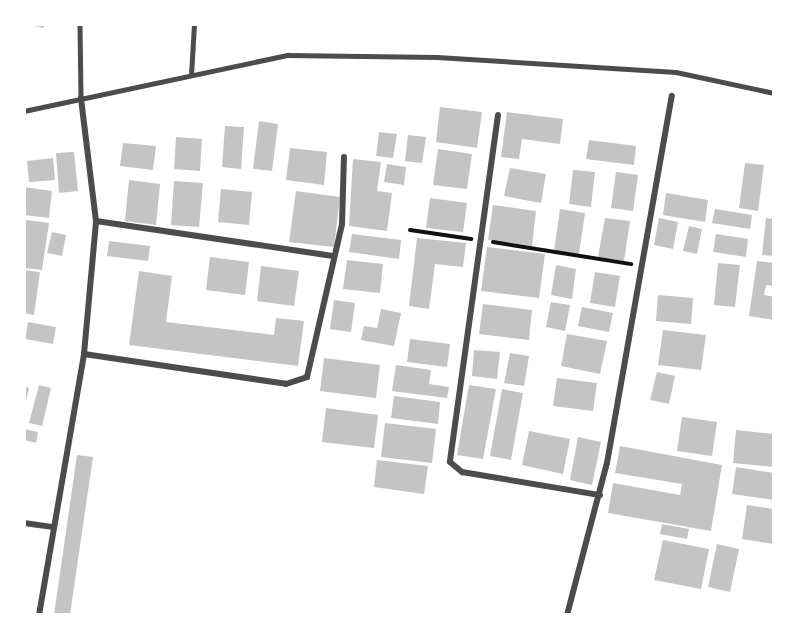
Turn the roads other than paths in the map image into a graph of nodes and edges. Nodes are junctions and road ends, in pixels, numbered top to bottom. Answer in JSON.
{"nodes":[{"id":1,"x":80,"y":24,"type":"edge"},
{"id":2,"x":194,"y":24,"type":"edge"},
{"id":3,"x":191,"y":75,"type":"junction"},
{"id":4,"x":774,"y":93,"type":"edge"},
{"id":5,"x":672,"y":96,"type":"dead end"},
{"id":6,"x":81,"y":98,"type":"junction"},
{"id":7,"x":24,"y":111,"type":"edge"},
{"id":8,"x":498,"y":115,"type":"dead end"},
{"id":9,"x":344,"y":157,"type":"dead end"},
{"id":10,"x":96,"y":221,"type":"junction"},
{"id":11,"x":334,"y":256,"type":"junction"},
{"id":12,"x":84,"y":354,"type":"junction"},
{"id":13,"x":600,"y":495,"type":"junction"},
{"id":14,"x":24,"y":524,"type":"edge"},
{"id":15,"x":52,"y":527,"type":"junction"},
{"id":16,"x":39,"y":615,"type":"edge"},
{"id":17,"x":567,"y":615,"type":"edge"}],
"edges":[{"from":1,"to":6,"type":"lane"},
{"from":2,"to":3,"type":"lane"},
{"from":3,"to":4,"type":"lane"},
{"from":3,"to":6,"type":"lane"},
{"from":5,"to":13,"type":"street"},
{"from":6,"to":7,"type":"lane"},
{"from":6,"to":10,"type":"street"},
{"from":8,"to":13,"type":"street"},
{"from":9,"to":11,"type":"street"},
{"from":10,"to":11,"type":"street"},
{"from":10,"to":12,"type":"street"},
{"from":11,"to":12,"type":"street"},
{"from":12,"to":15,"type":"street"},
{"from":13,"to":17,"type":"street"},
{"from":14,"to":15,"type":"street"},
{"from":15,"to":16,"type":"street"}]}
